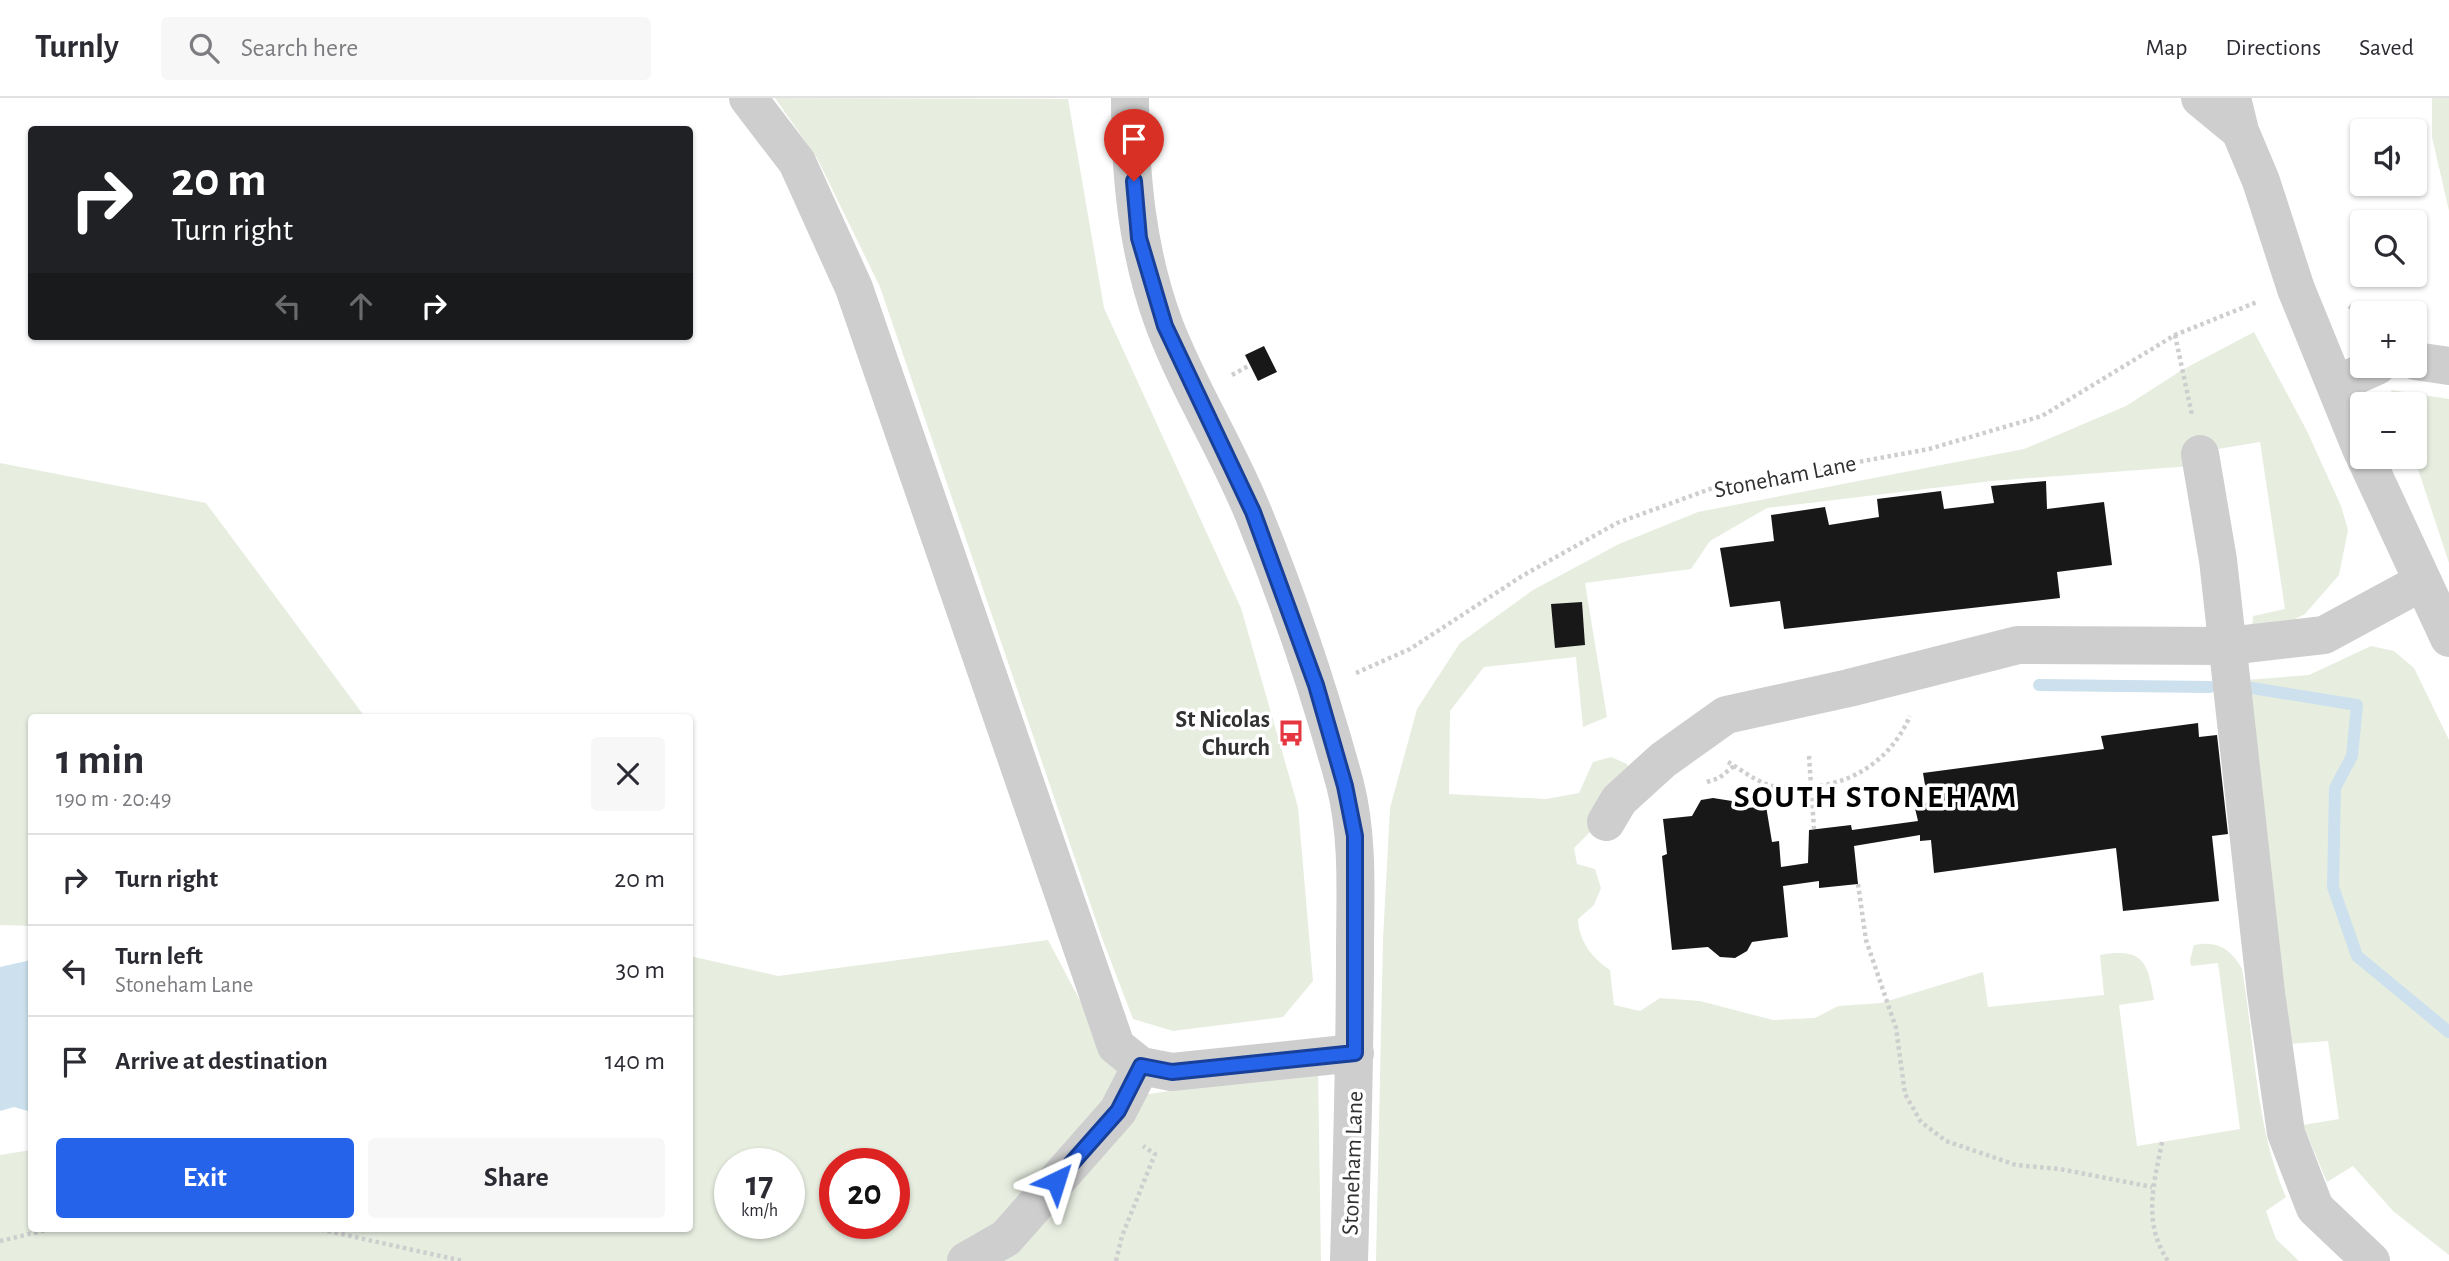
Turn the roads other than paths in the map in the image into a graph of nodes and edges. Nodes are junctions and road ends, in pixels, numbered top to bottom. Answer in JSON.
{"nodes":[{"id":1,"x":748,"y":98,"type":"edge"},
{"id":2,"x":1130,"y":98,"type":"edge"},
{"id":3,"x":2200,"y":98,"type":"edge"},
{"id":4,"x":2236,"y":115,"type":"edge"},
{"id":5,"x":2427,"y":363,"type":"edge"},
{"id":6,"x":2449,"y":366,"type":"edge"},
{"id":7,"x":2350,"y":378,"type":"edge"},
{"id":8,"x":2335,"y":385,"type":"junction"},
{"id":9,"x":2350,"y":422,"type":"edge"},
{"id":10,"x":2200,"y":454,"type":"dead end"},
{"id":11,"x":2370,"y":469,"type":"edge"},
{"id":12,"x":2421,"y":582,"type":"junction"},
{"id":13,"x":2449,"y":638,"type":"edge"},
{"id":14,"x":2228,"y":646,"type":"junction"},
{"id":15,"x":1606,"y":822,"type":"dead end"},
{"id":16,"x":1355,"y":1053,"type":"junction"},
{"id":17,"x":1141,"y":1066,"type":"junction"},
{"id":18,"x":966,"y":1261,"type":"edge"},
{"id":19,"x":1349,"y":1261,"type":"edge"},
{"id":20,"x":2371,"y":1261,"type":"edge"}],
"edges":[{"from":1,"to":17,"type":"street"},
{"from":2,"to":16,"type":"street","name":"Stoneham Lane"},
{"from":3,"to":4,"type":"street"},
{"from":4,"to":8,"type":"street"},
{"from":5,"to":6,"type":"street"},
{"from":7,"to":8,"type":"street"},
{"from":8,"to":9,"type":"street"},
{"from":10,"to":14,"type":"street"},
{"from":11,"to":12,"type":"street"},
{"from":12,"to":13,"type":"street"},
{"from":12,"to":14,"type":"street"},
{"from":14,"to":15,"type":"street"},
{"from":14,"to":20,"type":"street"},
{"from":16,"to":17,"type":"street"},
{"from":16,"to":19,"type":"street","name":"Stoneham Lane"},
{"from":17,"to":18,"type":"street"}]}
